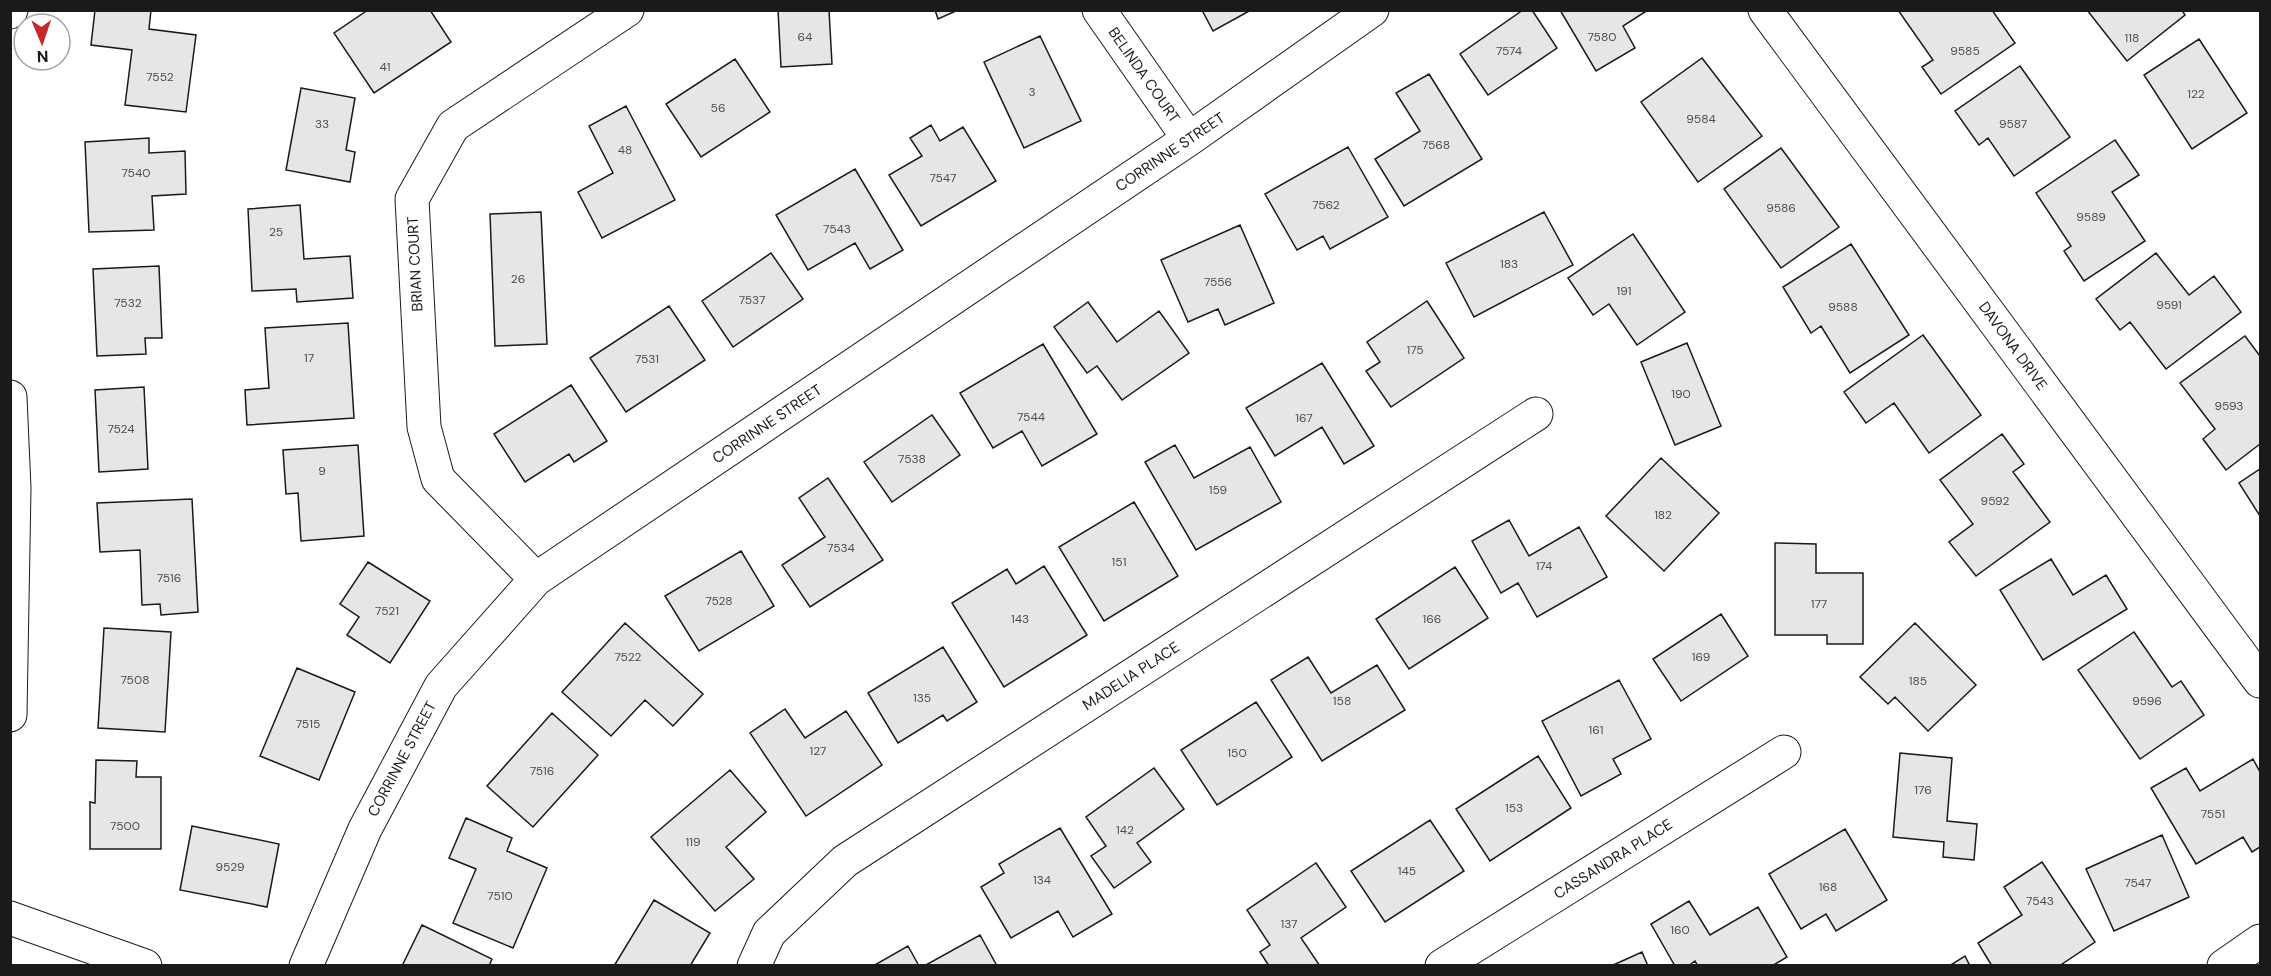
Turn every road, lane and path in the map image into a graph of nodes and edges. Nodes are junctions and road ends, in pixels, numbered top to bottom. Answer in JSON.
{"nodes":[{"id":1,"x":627,"y":10,"type":"edge"},
{"id":2,"x":1099,"y":10,"type":"edge"},
{"id":3,"x":1372,"y":10,"type":"edge"},
{"id":4,"x":1765,"y":10,"type":"edge"},
{"id":5,"x":1189,"y":140,"type":"junction"},
{"id":6,"x":10,"y":397,"type":"edge"},
{"id":7,"x":1536,"y":414,"type":"dead end"},
{"id":8,"x":536,"y":579,"type":"junction"},
{"id":9,"x":2260,"y":681,"type":"edge"},
{"id":10,"x":10,"y":715,"type":"edge"},
{"id":11,"x":1784,"y":752,"type":"dead end"},
{"id":12,"x":10,"y":918,"type":"edge"},
{"id":13,"x":2260,"y":941,"type":"edge"},
{"id":14,"x":145,"y":966,"type":"edge"},
{"id":15,"x":306,"y":966,"type":"edge"},
{"id":16,"x":754,"y":966,"type":"edge"},
{"id":17,"x":1442,"y":966,"type":"edge"},
{"id":18,"x":2224,"y":966,"type":"edge"}],
"edges":[{"from":1,"to":8,"type":"street","name":"BRIAN COURT"},
{"from":2,"to":5,"type":"street","name":"BELINDA COURT"},
{"from":3,"to":5,"type":"street","name":"CORRINNE STREET"},
{"from":4,"to":9,"type":"street","name":"DAVONA DRIVE"},
{"from":5,"to":8,"type":"street","name":"CORRINNE STREET"},
{"from":6,"to":10,"type":"street"},
{"from":7,"to":16,"type":"street","name":"MADELIA PLACE"},
{"from":8,"to":15,"type":"street","name":"CORRINNE STREET"},
{"from":11,"to":17,"type":"street","name":"CASSANDRA PLACE"},
{"from":12,"to":14,"type":"street"},
{"from":13,"to":18,"type":"street"}]}
